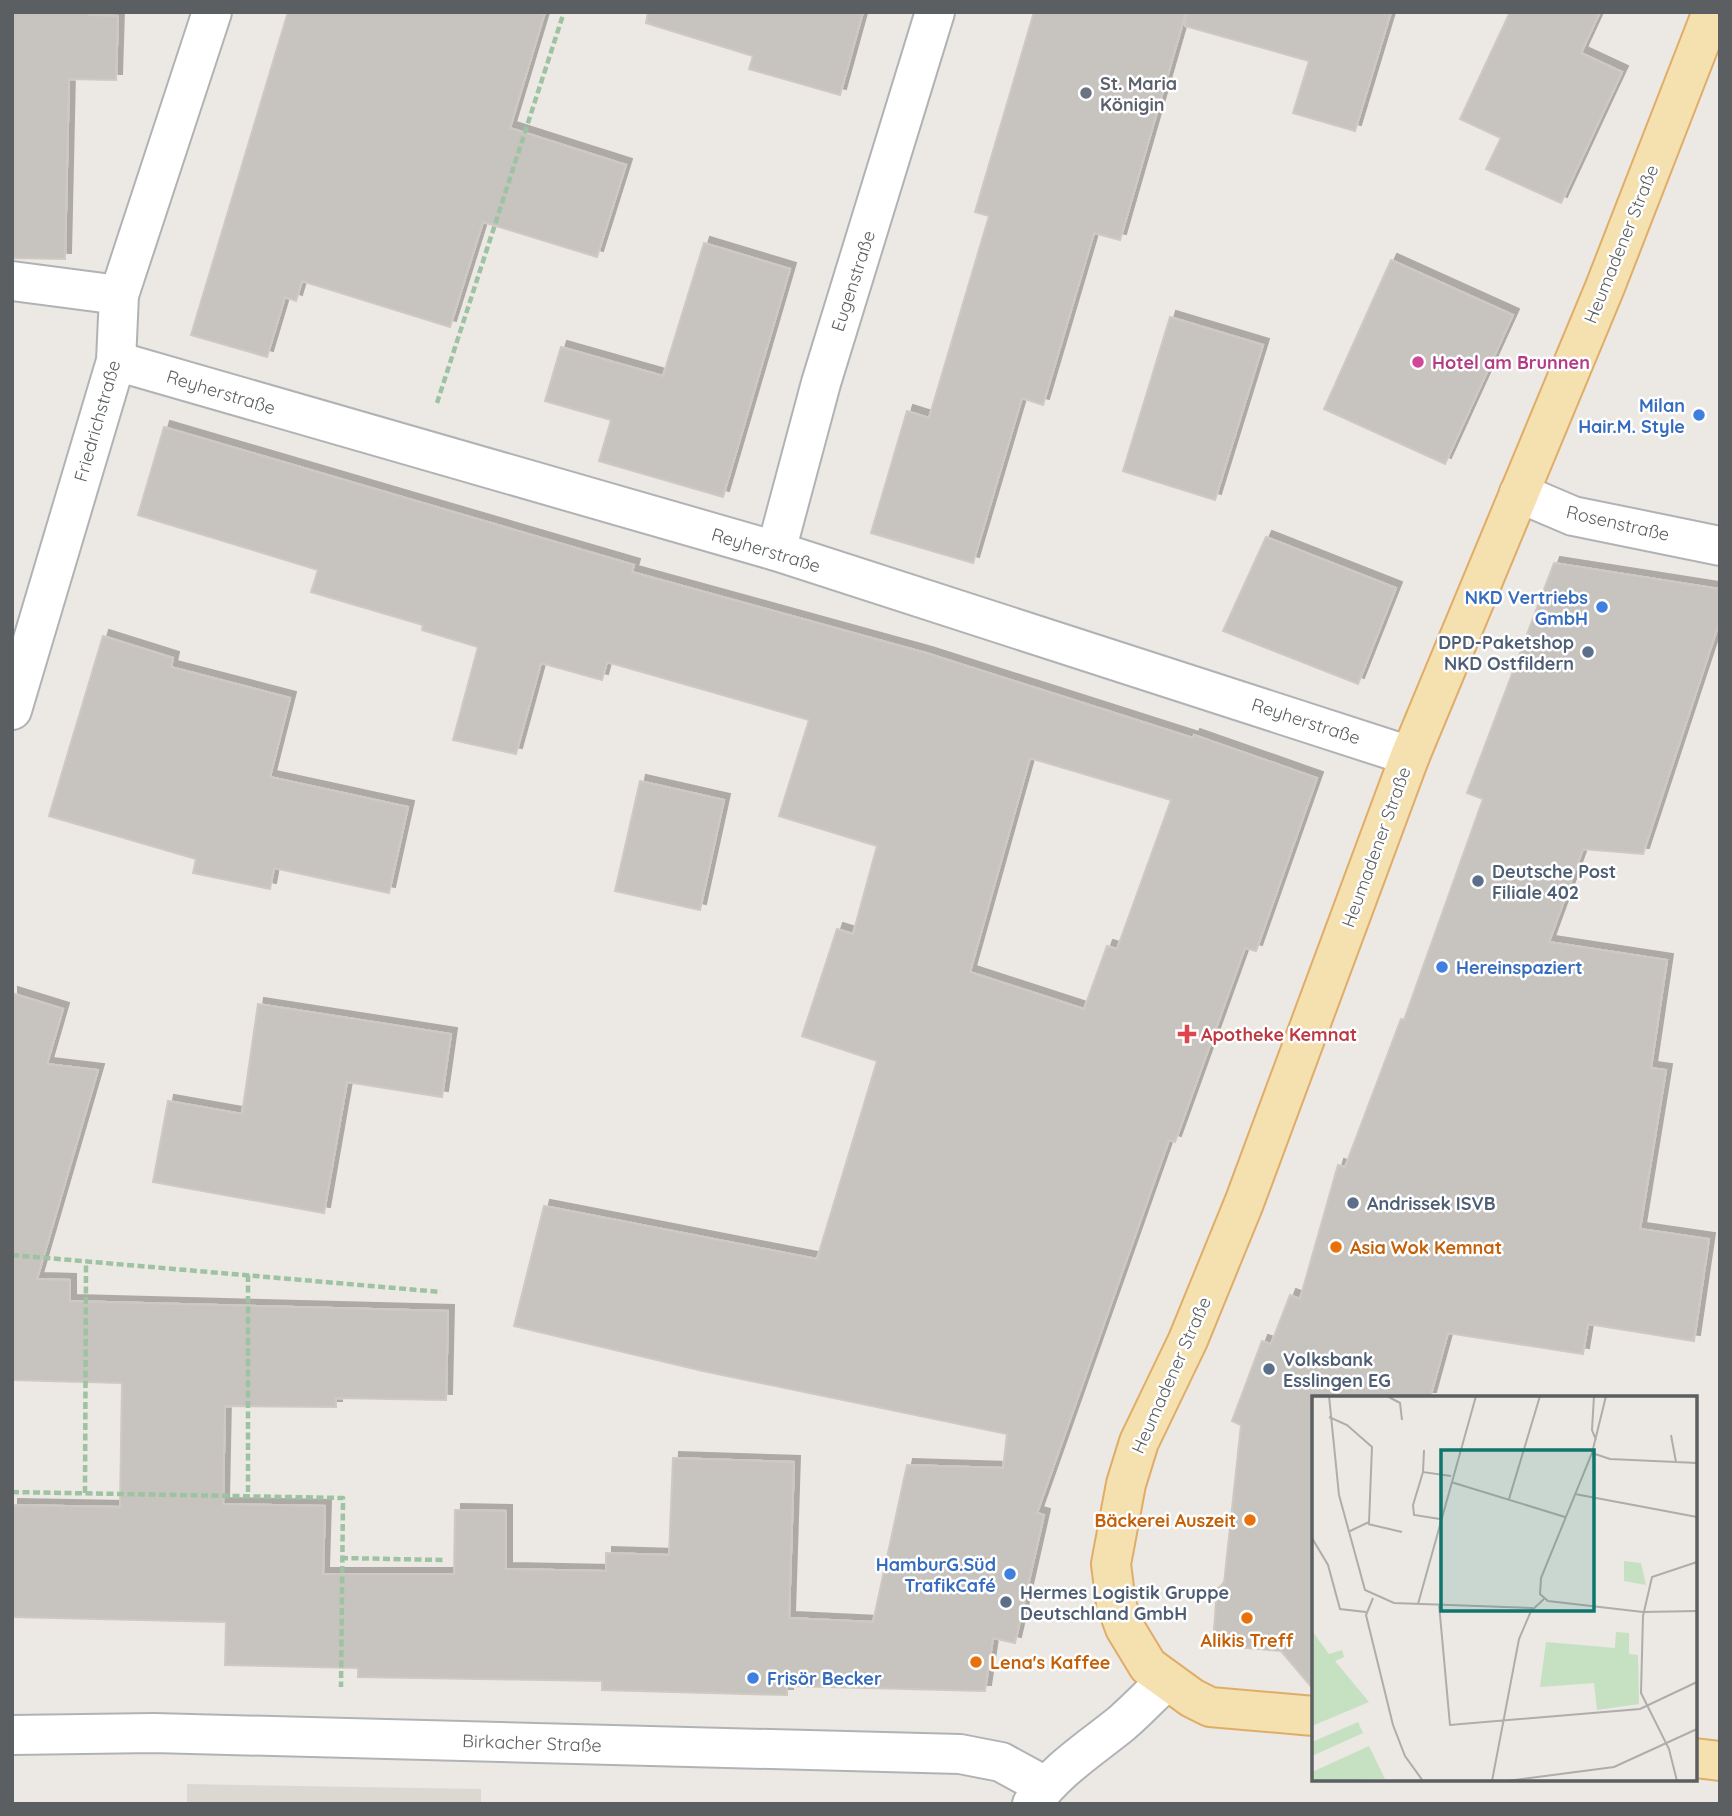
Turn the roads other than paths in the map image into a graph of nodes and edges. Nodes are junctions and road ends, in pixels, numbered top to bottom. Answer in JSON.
{"nodes":[{"id":1,"x":212,"y":12,"type":"edge"},
{"id":2,"x":936,"y":12,"type":"edge"},
{"id":3,"x":1712,"y":30,"type":"edge"},
{"id":4,"x":12,"y":281,"type":"edge"},
{"id":5,"x":119,"y":295,"type":"junction"},
{"id":6,"x":116,"y":361,"type":"junction"},
{"id":7,"x":1518,"y":493,"type":"junction"},
{"id":8,"x":1720,"y":545,"type":"edge"},
{"id":9,"x":776,"y":551,"type":"junction"},
{"id":10,"x":12,"y":710,"type":"edge"},
{"id":11,"x":1410,"y":756,"type":"junction"},
{"id":12,"x":1166,"y":1681,"type":"junction"},
{"id":13,"x":1312,"y":1716,"type":"edge"},
{"id":14,"x":12,"y":1735,"type":"edge"},
{"id":15,"x":1697,"y":1758,"type":"edge"},
{"id":16,"x":1720,"y":1761,"type":"edge"},
{"id":17,"x":1039,"y":1795,"type":"edge"}],
"edges":[{"from":1,"to":5,"type":"street","name":"Friedrichstraße"},
{"from":2,"to":9,"type":"street","name":"Eugenstraße"},
{"from":3,"to":7,"type":"main road","name":"Heumadener Straße"},
{"from":4,"to":5,"type":"street"},
{"from":5,"to":6,"type":"street","name":"Friedrichstraße"},
{"from":6,"to":9,"type":"street","name":"Reyherstraße"},
{"from":6,"to":10,"type":"street","name":"Friedrichstraße"},
{"from":7,"to":8,"type":"street","name":"Rosenstraße"},
{"from":7,"to":11,"type":"main road","name":"Heumadener Straße"},
{"from":9,"to":11,"type":"street","name":"Reyherstraße"},
{"from":11,"to":12,"type":"main road","name":"Heumadener Straße"},
{"from":12,"to":13,"type":"main road","name":"Heumadener Straße"},
{"from":12,"to":17,"type":"street"},
{"from":14,"to":17,"type":"street","name":"Birkacher Straße"},
{"from":15,"to":16,"type":"main road"}]}
